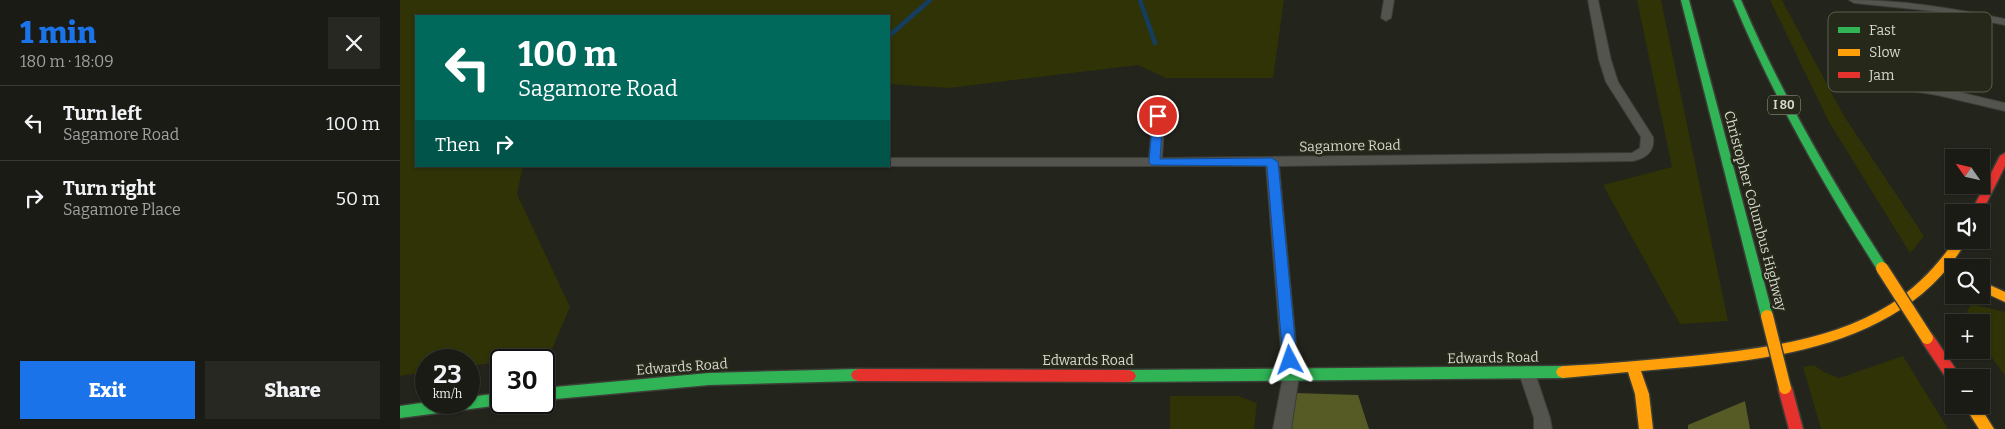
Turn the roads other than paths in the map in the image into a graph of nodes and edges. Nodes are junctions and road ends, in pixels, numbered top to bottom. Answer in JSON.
{"nodes":[{"id":1,"x":1389,"y":0,"type":"edge"},
{"id":2,"x":1594,"y":0,"type":"edge"},
{"id":3,"x":1685,"y":0,"type":"edge"},
{"id":4,"x":1737,"y":0,"type":"edge"},
{"id":5,"x":1854,"y":0,"type":"edge"},
{"id":6,"x":1957,"y":12,"type":"edge"},
{"id":7,"x":1386,"y":18,"type":"dead end"},
{"id":8,"x":1992,"y":19,"type":"edge"},
{"id":9,"x":2005,"y":22,"type":"edge"},
{"id":10,"x":1941,"y":92,"type":"edge"},
{"id":11,"x":1160,"y":101,"type":"dead end"},
{"id":12,"x":2005,"y":108,"type":"edge"},
{"id":13,"x":2005,"y":156,"type":"edge"},
{"id":14,"x":890,"y":162,"type":"edge"},
{"id":15,"x":1154,"y":162,"type":"junction"},
{"id":16,"x":1272,"y":162,"type":"junction"},
{"id":17,"x":1980,"y":204,"type":"edge"},
{"id":18,"x":1955,"y":249,"type":"edge"},
{"id":19,"x":1942,"y":268,"type":"junction"},
{"id":20,"x":1945,"y":269,"type":"edge"},
{"id":21,"x":1990,"y":290,"type":"edge"},
{"id":22,"x":2005,"y":297,"type":"edge"},
{"id":23,"x":1633,"y":366,"type":"junction"},
{"id":24,"x":1948,"y":369,"type":"edge"},
{"id":25,"x":1527,"y":373,"type":"junction"},
{"id":26,"x":1291,"y":376,"type":"junction"},
{"id":27,"x":555,"y":393,"type":"edge"},
{"id":28,"x":490,"y":400,"type":"edge"},
{"id":29,"x":400,"y":412,"type":"edge"},
{"id":30,"x":1976,"y":414,"type":"edge"},
{"id":31,"x":1985,"y":428,"type":"edge"},
{"id":32,"x":1282,"y":429,"type":"edge"},
{"id":33,"x":1543,"y":429,"type":"edge"},
{"id":34,"x":1646,"y":429,"type":"edge"},
{"id":35,"x":1796,"y":429,"type":"edge"}],
"edges":[{"from":1,"to":7,"type":"street"},
{"from":2,"to":16,"type":"street","name":"Sagamore Road"},
{"from":3,"to":35,"type":"main road","name":"Christopher Columbus Highway","bridge":true},
{"from":4,"to":24,"type":"main road","number":"I 80","bridge":true},
{"from":5,"to":6,"type":"street"},
{"from":8,"to":9,"type":"street"},
{"from":10,"to":12,"type":"street"},
{"from":11,"to":15,"type":"street"},
{"from":13,"to":17,"type":"main road"},
{"from":14,"to":15,"type":"street","name":"Sagamore Road"},
{"from":15,"to":16,"type":"street","name":"Sagamore Road"},
{"from":16,"to":26,"type":"street"},
{"from":18,"to":19,"type":"main road","name":"Edwards Road"},
{"from":19,"to":20,"type":"main road"},
{"from":19,"to":23,"type":"main road","name":"Edwards Road"},
{"from":21,"to":22,"type":"main road"},
{"from":23,"to":25,"type":"main road","name":"Edwards Road"},
{"from":23,"to":34,"type":"main road"},
{"from":25,"to":26,"type":"main road","name":"Edwards Road"},
{"from":25,"to":33,"type":"street"},
{"from":26,"to":27,"type":"main road","name":"Edwards Road"},
{"from":26,"to":32,"type":"street"},
{"from":28,"to":29,"type":"main road"},
{"from":30,"to":31,"type":"main road"}]}
